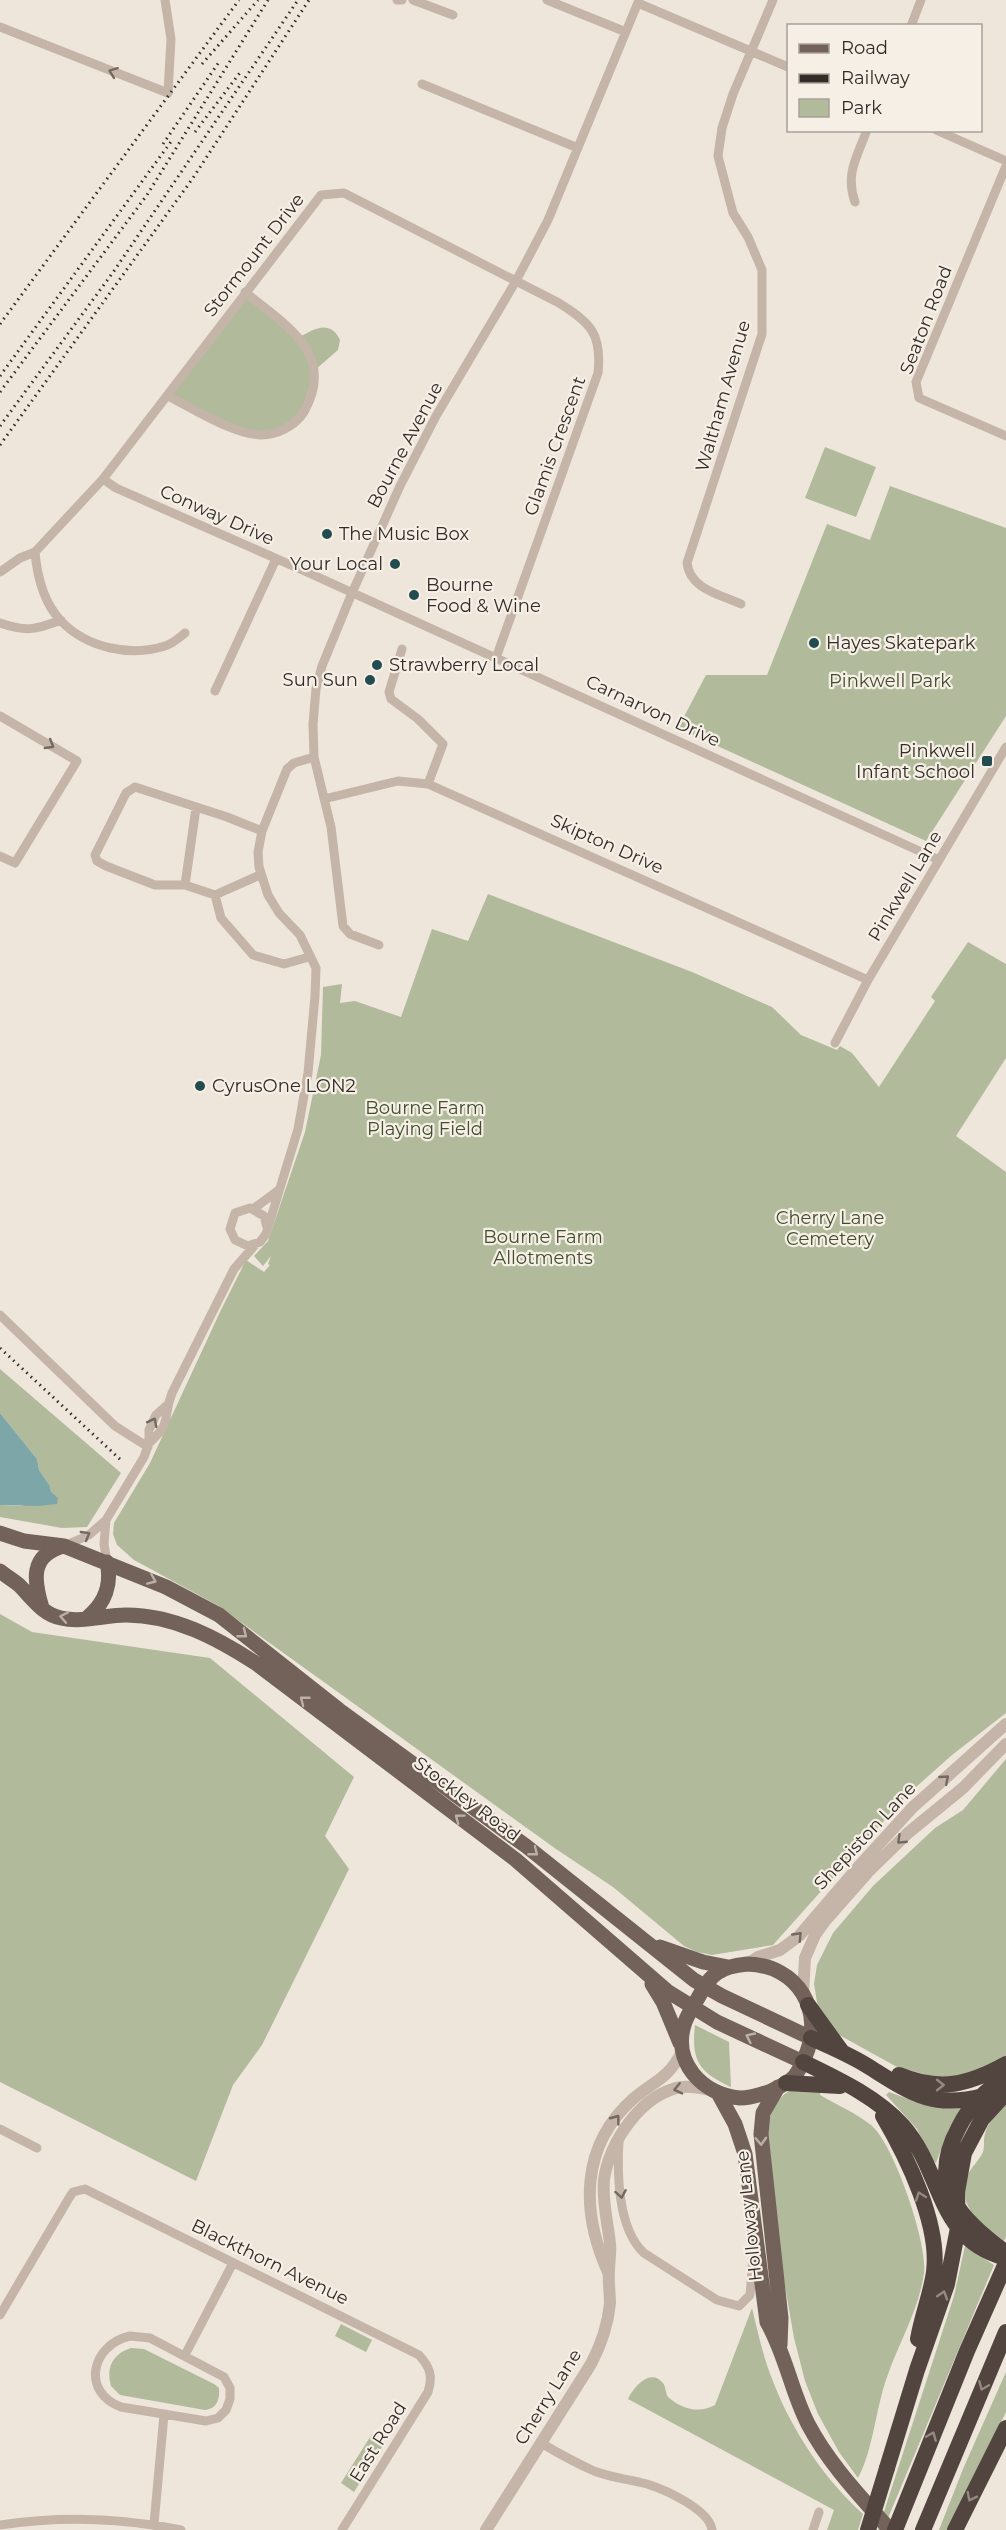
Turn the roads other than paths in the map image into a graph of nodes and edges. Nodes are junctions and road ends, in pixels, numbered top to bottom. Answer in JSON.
{"nodes":[{"id":1,"x":165,"y":0,"type":"edge"},
{"id":2,"x":397,"y":0,"type":"edge"},
{"id":3,"x":402,"y":0,"type":"edge"},
{"id":4,"x":413,"y":0,"type":"edge"},
{"id":5,"x":547,"y":0,"type":"edge"},
{"id":6,"x":773,"y":0,"type":"edge"},
{"id":7,"x":921,"y":0,"type":"edge"},
{"id":8,"x":638,"y":1,"type":"edge"},
{"id":9,"x":453,"y":15,"type":"dead end"},
{"id":10,"x":912,"y":24,"type":"edge"},
{"id":11,"x":0,"y":27,"type":"edge"},
{"id":12,"x":626,"y":32,"type":"junction"},
{"id":13,"x":752,"y":51,"type":"junction"},
{"id":14,"x":787,"y":66,"type":"edge"},
{"id":15,"x":422,"y":84,"type":"dead end"},
{"id":16,"x":866,"y":132,"type":"edge"},
{"id":17,"x":941,"y":132,"type":"edge"},
{"id":18,"x":578,"y":148,"type":"junction"},
{"id":19,"x":1006,"y":161,"type":"edge"},
{"id":20,"x":1006,"y":166,"type":"edge"},
{"id":21,"x":855,"y":202,"type":"dead end"},
{"id":22,"x":516,"y":281,"type":"junction"},
{"id":23,"x":245,"y":292,"type":"junction"},
{"id":24,"x":168,"y":396,"type":"junction"},
{"id":25,"x":1006,"y":436,"type":"edge"},
{"id":26,"x":103,"y":479,"type":"junction"},
{"id":27,"x":35,"y":552,"type":"junction"},
{"id":28,"x":276,"y":559,"type":"junction"},
{"id":29,"x":0,"y":572,"type":"edge"},
{"id":30,"x":352,"y":593,"type":"junction"},
{"id":31,"x":741,"y":604,"type":"dead end"},
{"id":32,"x":61,"y":620,"type":"junction"},
{"id":33,"x":0,"y":623,"type":"edge"},
{"id":34,"x":185,"y":633,"type":"dead end"},
{"id":35,"x":402,"y":649,"type":"dead end"},
{"id":36,"x":496,"y":658,"type":"junction"},
{"id":37,"x":215,"y":691,"type":"dead end"},
{"id":38,"x":0,"y":716,"type":"edge"},
{"id":39,"x":1006,"y":747,"type":"edge"},
{"id":40,"x":314,"y":758,"type":"junction"},
{"id":41,"x":428,"y":784,"type":"junction"},
{"id":42,"x":324,"y":799,"type":"junction"},
{"id":43,"x":196,"y":808,"type":"junction"},
{"id":44,"x":262,"y":831,"type":"junction"},
{"id":45,"x":0,"y":856,"type":"edge"},
{"id":46,"x":939,"y":860,"type":"junction"},
{"id":47,"x":260,"y":871,"type":"junction"},
{"id":48,"x":185,"y":885,"type":"junction"},
{"id":49,"x":215,"y":895,"type":"junction"},
{"id":50,"x":379,"y":945,"type":"dead end"},
{"id":51,"x":309,"y":957,"type":"junction"},
{"id":52,"x":868,"y":980,"type":"junction"},
{"id":53,"x":835,"y":1043,"type":"dead end"},
{"id":54,"x":279,"y":1190,"type":"junction"},
{"id":55,"x":253,"y":1209,"type":"junction"},
{"id":56,"x":267,"y":1227,"type":"junction"},
{"id":57,"x":240,"y":1244,"type":"junction"},
{"id":58,"x":255,"y":1245,"type":"junction"},
{"id":59,"x":234,"y":1269,"type":"junction"},
{"id":60,"x":0,"y":1315,"type":"edge"},
{"id":61,"x":149,"y":1445,"type":"junction"},
{"id":62,"x":106,"y":1520,"type":"junction"},
{"id":63,"x":0,"y":1533,"type":"edge"},
{"id":64,"x":64,"y":1546,"type":"junction"},
{"id":65,"x":107,"y":1562,"type":"junction"},
{"id":66,"x":0,"y":1571,"type":"edge"},
{"id":67,"x":42,"y":1609,"type":"junction"},
{"id":68,"x":88,"y":1617,"type":"junction"},
{"id":69,"x":1006,"y":1724,"type":"edge"},
{"id":70,"x":1006,"y":1744,"type":"edge"},
{"id":71,"x":646,"y":1941,"type":"junction"},
{"id":72,"x":747,"y":1964,"type":"junction"},
{"id":73,"x":729,"y":1967,"type":"junction"},
{"id":74,"x":639,"y":1969,"type":"junction"},
{"id":75,"x":705,"y":1986,"type":"junction"},
{"id":76,"x":806,"y":2000,"type":"junction"},
{"id":77,"x":692,"y":2008,"type":"junction"},
{"id":78,"x":811,"y":2038,"type":"junction"},
{"id":79,"x":682,"y":2049,"type":"junction"},
{"id":80,"x":843,"y":2053,"type":"junction"},
{"id":81,"x":803,"y":2062,"type":"junction"},
{"id":82,"x":864,"y":2064,"type":"junction"},
{"id":83,"x":1006,"y":2064,"type":"edge"},
{"id":84,"x":1006,"y":2078,"type":"edge"},
{"id":85,"x":782,"y":2085,"type":"junction"},
{"id":86,"x":853,"y":2088,"type":"junction"},
{"id":87,"x":1006,"y":2091,"type":"edge"},
{"id":88,"x":714,"y":2092,"type":"junction"},
{"id":89,"x":980,"y":2097,"type":"junction"},
{"id":90,"x":876,"y":2103,"type":"junction"},
{"id":91,"x":0,"y":2129,"type":"edge"},
{"id":92,"x":620,"y":2136,"type":"junction"},
{"id":93,"x":37,"y":2148,"type":"dead end"},
{"id":94,"x":958,"y":2210,"type":"junction"},
{"id":95,"x":753,"y":2216,"type":"junction"},
{"id":96,"x":958,"y":2228,"type":"junction"},
{"id":97,"x":1006,"y":2253,"type":"edge"},
{"id":98,"x":1006,"y":2258,"type":"edge"},
{"id":99,"x":233,"y":2263,"type":"junction"},
{"id":100,"x":1006,"y":2263,"type":"edge"},
{"id":101,"x":609,"y":2273,"type":"junction"},
{"id":102,"x":0,"y":2315,"type":"edge"},
{"id":103,"x":1006,"y":2332,"type":"edge"},
{"id":104,"x":780,"y":2346,"type":"junction"},
{"id":105,"x":185,"y":2355,"type":"junction"},
{"id":106,"x":430,"y":2368,"type":"joint"},
{"id":107,"x":917,"y":2370,"type":"junction"},
{"id":108,"x":164,"y":2415,"type":"junction"},
{"id":109,"x":1006,"y":2428,"type":"edge"},
{"id":110,"x":541,"y":2443,"type":"junction"},
{"id":111,"x":819,"y":2512,"type":"dead end"},
{"id":112,"x":154,"y":2524,"type":"junction"},
{"id":113,"x":0,"y":2525,"type":"edge"},
{"id":114,"x":181,"y":2530,"type":"edge"},
{"id":115,"x":342,"y":2530,"type":"edge"},
{"id":116,"x":486,"y":2530,"type":"edge"},
{"id":117,"x":712,"y":2530,"type":"edge"},
{"id":118,"x":813,"y":2530,"type":"edge"},
{"id":119,"x":868,"y":2530,"type":"edge"},
{"id":120,"x":890,"y":2530,"type":"edge"},
{"id":121,"x":895,"y":2530,"type":"edge"},
{"id":122,"x":923,"y":2530,"type":"edge"},
{"id":123,"x":955,"y":2530,"type":"edge"}],
"edges":[{"from":1,"to":11,"type":"street","one_way":true},
{"from":2,"to":3,"type":"street"},
{"from":4,"to":9,"type":"street"},
{"from":5,"to":12,"type":"street"},
{"from":6,"to":13,"type":"street","name":"Waltham Avenue"},
{"from":7,"to":10,"type":"street"},
{"from":8,"to":12,"type":"street","name":"Bourne Avenue"},
{"from":8,"to":13,"type":"street"},
{"from":12,"to":18,"type":"street","name":"Bourne Avenue"},
{"from":13,"to":14,"type":"street"},
{"from":13,"to":31,"type":"street","name":"Waltham Avenue"},
{"from":15,"to":18,"type":"street"},
{"from":16,"to":21,"type":"street"},
{"from":17,"to":19,"type":"street"},
{"from":18,"to":22,"type":"street","name":"Bourne Avenue"},
{"from":20,"to":25,"type":"street","name":"Seaton Road"},
{"from":22,"to":23,"type":"street","name":"Stormount Drive"},
{"from":22,"to":30,"type":"street","name":"Bourne Avenue"},
{"from":22,"to":36,"type":"street","name":"Glamis Crescent"},
{"from":23,"to":24,"type":"street","name":"Stormount Drive"},
{"from":23,"to":24,"type":"street"},
{"from":24,"to":26,"type":"street","name":"Stormount Drive"},
{"from":26,"to":27,"type":"street","name":"Stormount Drive"},
{"from":26,"to":28,"type":"street","name":"Conway Drive"},
{"from":27,"to":29,"type":"street","name":"Stormount Drive"},
{"from":27,"to":32,"type":"street"},
{"from":28,"to":30,"type":"street","name":"Conway Drive"},
{"from":28,"to":37,"type":"street"},
{"from":30,"to":36,"type":"street","name":"Carnarvon Drive"},
{"from":30,"to":40,"type":"street","name":"Bourne Avenue"},
{"from":32,"to":33,"type":"street"},
{"from":32,"to":34,"type":"street"},
{"from":35,"to":41,"type":"street"},
{"from":36,"to":46,"type":"street","name":"Carnarvon Drive"},
{"from":38,"to":45,"type":"street","one_way":true},
{"from":39,"to":46,"type":"street","name":"Pinkwell Lane"},
{"from":40,"to":42,"type":"street","name":"Bourne Avenue"},
{"from":40,"to":44,"type":"street"},
{"from":41,"to":42,"type":"street","name":"Skipton Drive"},
{"from":41,"to":52,"type":"street","name":"Skipton Drive"},
{"from":42,"to":50,"type":"street","name":"Bourne Avenue"},
{"from":43,"to":44,"type":"street"},
{"from":43,"to":48,"type":"street"},
{"from":43,"to":48,"type":"street"},
{"from":44,"to":47,"type":"street"},
{"from":46,"to":52,"type":"street","name":"Pinkwell Lane"},
{"from":47,"to":49,"type":"street"},
{"from":47,"to":51,"type":"street"},
{"from":48,"to":49,"type":"street"},
{"from":49,"to":51,"type":"street"},
{"from":51,"to":54,"type":"street"},
{"from":52,"to":53,"type":"street","name":"Pinkwell Lane"},
{"from":54,"to":55,"type":"street"},
{"from":54,"to":56,"type":"street"},
{"from":55,"to":56,"type":"street"},
{"from":55,"to":57,"type":"street"},
{"from":56,"to":58,"type":"street"},
{"from":57,"to":58,"type":"street"},
{"from":57,"to":59,"type":"street"},
{"from":58,"to":59,"type":"street"},
{"from":59,"to":61,"type":"street"},
{"from":60,"to":61,"type":"street"},
{"from":61,"to":62,"type":"street"},
{"from":64,"to":62,"type":"street","one_way":true},
{"from":62,"to":65,"type":"street"},
{"from":63,"to":64,"type":"main road","name":"Stockley Road"},
{"from":64,"to":65,"type":"main road","name":"Stockley Road"},
{"from":64,"to":67,"type":"main road"},
{"from":65,"to":68,"type":"main road"},
{"from":65,"to":71,"type":"main road","name":"Stockley Road","one_way":true},
{"from":66,"to":67,"type":"main road","name":"Stockley Road"},
{"from":68,"to":67,"type":"main road","name":"Stockley Road","one_way":true},
{"from":74,"to":68,"type":"main road","name":"Stockley Road","one_way":true},
{"from":72,"to":69,"type":"street","name":"Shepiston Lane","one_way":true},
{"from":70,"to":76,"type":"street","name":"Shepiston Lane","one_way":true},
{"from":71,"to":73,"type":"main road"},
{"from":71,"to":75,"type":"main road","name":"Stockley Road"},
{"from":72,"to":73,"type":"main road"},
{"from":72,"to":76,"type":"main road"},
{"from":73,"to":75,"type":"main road"},
{"from":74,"to":77,"type":"main road","name":"Stockley Road"},
{"from":74,"to":79,"type":"main road","name":"Holloway Lane"},
{"from":75,"to":77,"type":"main road"},
{"from":75,"to":78,"type":"main road","name":"Stockley Road"},
{"from":76,"to":78,"type":"main road"},
{"from":76,"to":80,"type":"highway"},
{"from":77,"to":79,"type":"main road"},
{"from":81,"to":77,"type":"main road","name":"Stockley Road","one_way":true},
{"from":78,"to":80,"type":"highway"},
{"from":78,"to":81,"type":"main road"},
{"from":79,"to":88,"type":"main road","name":"Holloway Lane"},
{"from":101,"to":79,"type":"street","name":"Cherry Lane","one_way":true},
{"from":80,"to":82,"type":"highway"},
{"from":81,"to":85,"type":"main road","name":"Holloway Lane"},
{"from":81,"to":86,"type":"highway"},
{"from":82,"to":83,"type":"highway","one_way":true},
{"from":82,"to":89,"type":"highway"},
{"from":84,"to":89,"type":"highway"},
{"from":85,"to":86,"type":"highway"},
{"from":85,"to":88,"type":"main road"},
{"from":85,"to":104,"type":"main road","name":"Holloway Lane","one_way":true},
{"from":86,"to":90,"type":"highway"},
{"from":87,"to":89,"type":"highway"},
{"from":87,"to":94,"type":"highway"},
{"from":88,"to":92,"type":"street","name":"Cherry Lane","one_way":true},
{"from":88,"to":95,"type":"main road","name":"Holloway Lane"},
{"from":89,"to":94,"type":"highway"},
{"from":90,"to":96,"type":"highway"},
{"from":107,"to":90,"type":"highway","one_way":true},
{"from":91,"to":93,"type":"street"},
{"from":92,"to":95,"type":"street","one_way":true},
{"from":92,"to":101,"type":"street","name":"Cherry Lane"},
{"from":94,"to":96,"type":"highway"},
{"from":94,"to":97,"type":"highway"},
{"from":95,"to":104,"type":"main road","name":"Holloway Lane"},
{"from":96,"to":98,"type":"highway"},
{"from":107,"to":96,"type":"highway","one_way":true},
{"from":99,"to":102,"type":"street","name":"Blackthorn Avenue"},
{"from":99,"to":105,"type":"street"},
{"from":99,"to":106,"type":"street","name":"Blackthorn Avenue"},
{"from":121,"to":100,"type":"highway","one_way":true},
{"from":101,"to":110,"type":"street","name":"Cherry Lane"},
{"from":103,"to":122,"type":"highway","one_way":true},
{"from":104,"to":120,"type":"main road","name":"Holloway Lane"},
{"from":105,"to":108,"type":"street"},
{"from":105,"to":108,"type":"street"},
{"from":106,"to":115,"type":"street","name":"East Road"},
{"from":107,"to":119,"type":"highway","bridge":true},
{"from":108,"to":112,"type":"street"},
{"from":109,"to":123,"type":"highway","one_way":true},
{"from":110,"to":116,"type":"street","name":"Cherry Lane"},
{"from":110,"to":117,"type":"street"},
{"from":111,"to":118,"type":"street"},
{"from":112,"to":113,"type":"street"},
{"from":112,"to":114,"type":"street"}]}
